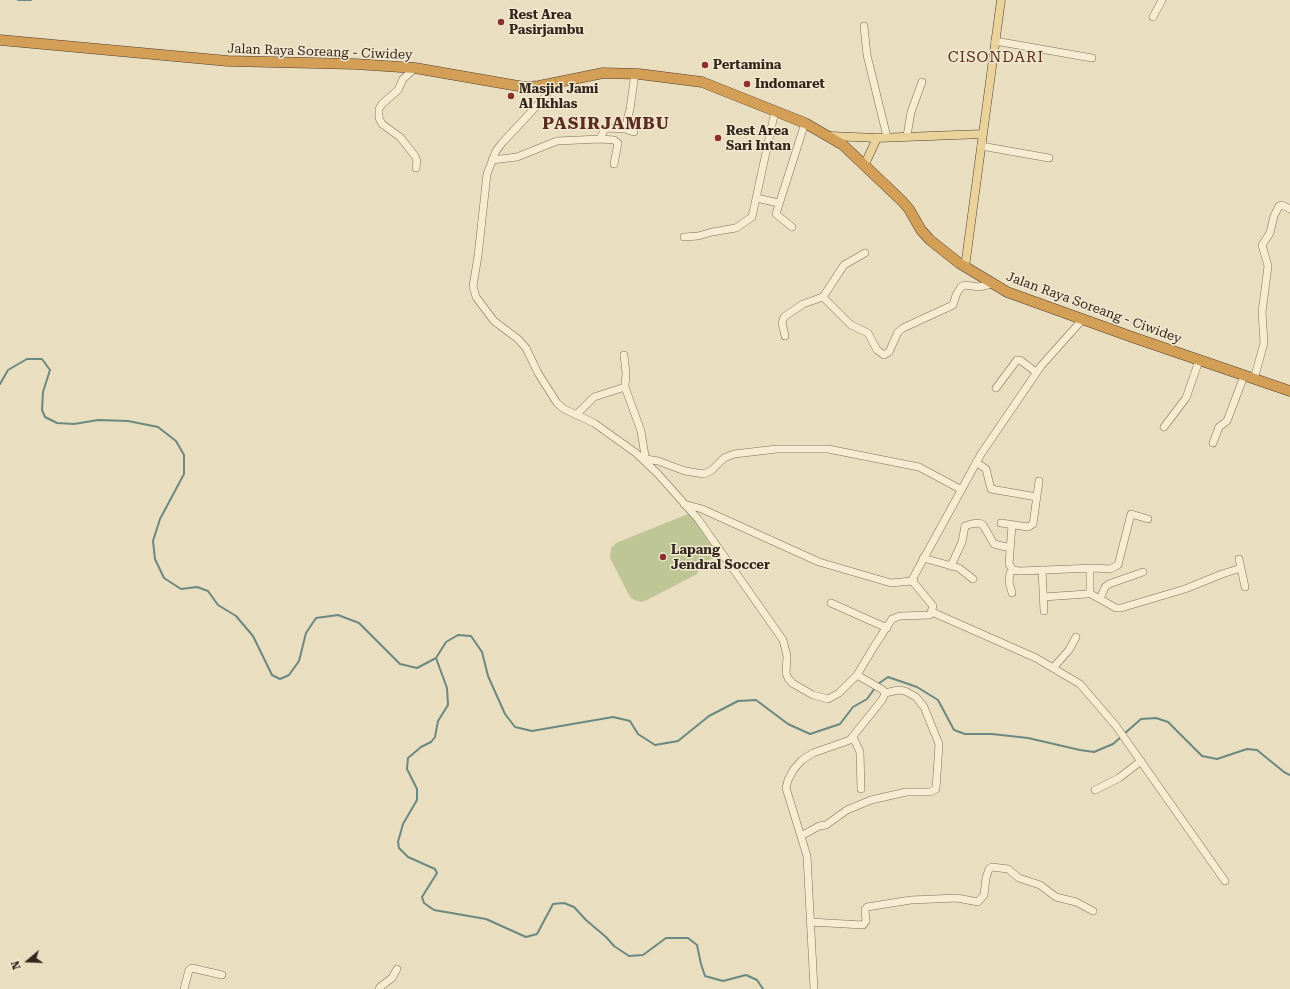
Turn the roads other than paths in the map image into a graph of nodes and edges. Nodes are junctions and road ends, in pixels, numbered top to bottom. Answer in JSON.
{"nodes":[{"id":1,"x":1001,"y":0,"type":"edge"},
{"id":2,"x":1162,"y":0,"type":"edge"},
{"id":3,"x":1153,"y":17,"type":"dead end"},
{"id":4,"x":864,"y":26,"type":"dead end"},
{"id":5,"x":0,"y":40,"type":"edge"},
{"id":6,"x":995,"y":42,"type":"junction"},
{"id":7,"x":1092,"y":58,"type":"dead end"},
{"id":8,"x":415,"y":68,"type":"junction"},
{"id":9,"x":634,"y":74,"type":"junction"},
{"id":10,"x":555,"y":82,"type":"junction"},
{"id":11,"x":922,"y":82,"type":"dead end"},
{"id":12,"x":775,"y":111,"type":"junction"},
{"id":13,"x":805,"y":123,"type":"junction"},
{"id":14,"x":625,"y":129,"type":"junction"},
{"id":15,"x":634,"y":132,"type":"dead end"},
{"id":16,"x":983,"y":134,"type":"junction"},
{"id":17,"x":830,"y":136,"type":"junction"},
{"id":18,"x":908,"y":136,"type":"junction"},
{"id":19,"x":887,"y":137,"type":"junction"},
{"id":20,"x":877,"y":138,"type":"junction"},
{"id":21,"x":600,"y":139,"type":"junction"},
{"id":22,"x":981,"y":146,"type":"junction"},
{"id":23,"x":1049,"y":158,"type":"dead end"},
{"id":24,"x":492,"y":160,"type":"junction"},
{"id":25,"x":614,"y":164,"type":"dead end"},
{"id":26,"x":865,"y":164,"type":"junction"},
{"id":27,"x":416,"y":168,"type":"dead end"},
{"id":28,"x":757,"y":198,"type":"junction"},
{"id":29,"x":778,"y":203,"type":"junction"},
{"id":30,"x":1290,"y":209,"type":"edge"},
{"id":31,"x":792,"y":227,"type":"dead end"},
{"id":32,"x":684,"y":237,"type":"dead end"},
{"id":33,"x":865,"y":253,"type":"dead end"},
{"id":34,"x":966,"y":267,"type":"junction"},
{"id":35,"x":992,"y":284,"type":"junction"},
{"id":36,"x":823,"y":297,"type":"junction"},
{"id":37,"x":1083,"y":319,"type":"junction"},
{"id":38,"x":785,"y":336,"type":"dead end"},
{"id":39,"x":624,"y":355,"type":"dead end"},
{"id":40,"x":1199,"y":361,"type":"junction"},
{"id":41,"x":1036,"y":372,"type":"junction"},
{"id":42,"x":1249,"y":377,"type":"junction"},
{"id":43,"x":625,"y":387,"type":"junction"},
{"id":44,"x":996,"y":388,"type":"dead end"},
{"id":45,"x":1290,"y":391,"type":"edge"},
{"id":46,"x":576,"y":415,"type":"junction"},
{"id":47,"x":1164,"y":427,"type":"dead end"},
{"id":48,"x":1213,"y":443,"type":"dead end"},
{"id":49,"x":646,"y":460,"type":"junction"},
{"id":50,"x":976,"y":462,"type":"junction"},
{"id":51,"x":1039,"y":481,"type":"dead end"},
{"id":52,"x":960,"y":489,"type":"junction"},
{"id":53,"x":1038,"y":497,"type":"junction"},
{"id":54,"x":684,"y":504,"type":"junction"},
{"id":55,"x":1148,"y":519,"type":"dead end"},
{"id":56,"x":1001,"y":523,"type":"dead end"},
{"id":57,"x":1012,"y":524,"type":"junction"},
{"id":58,"x":1010,"y":548,"type":"junction"},
{"id":59,"x":923,"y":558,"type":"junction"},
{"id":60,"x":1239,"y":559,"type":"dead end"},
{"id":61,"x":951,"y":566,"type":"junction"},
{"id":62,"x":1090,"y":568,"type":"junction"},
{"id":63,"x":1115,"y":568,"type":"junction"},
{"id":64,"x":1241,"y":568,"type":"junction"},
{"id":65,"x":1013,"y":570,"type":"junction"},
{"id":66,"x":1042,"y":570,"type":"junction"},
{"id":67,"x":1143,"y":572,"type":"dead end"},
{"id":68,"x":1128,"y":577,"type":"junction"},
{"id":69,"x":973,"y":579,"type":"dead end"},
{"id":70,"x":912,"y":581,"type":"junction"},
{"id":71,"x":1245,"y":587,"type":"dead end"},
{"id":72,"x":1012,"y":593,"type":"dead end"},
{"id":73,"x":1089,"y":593,"type":"junction"},
{"id":74,"x":1043,"y":597,"type":"junction"},
{"id":75,"x":1100,"y":599,"type":"junction"},
{"id":76,"x":831,"y":603,"type":"dead end"},
{"id":77,"x":1044,"y":611,"type":"dead end"},
{"id":78,"x":932,"y":612,"type":"junction"},
{"id":79,"x":887,"y":628,"type":"junction"},
{"id":80,"x":1076,"y":638,"type":"dead end"},
{"id":81,"x":1053,"y":668,"type":"junction"},
{"id":82,"x":857,"y":675,"type":"junction"},
{"id":83,"x":882,"y":690,"type":"junction"},
{"id":84,"x":853,"y":737,"type":"junction"},
{"id":85,"x":1142,"y":762,"type":"junction"},
{"id":86,"x":861,"y":789,"type":"dead end"},
{"id":87,"x":1095,"y":790,"type":"dead end"},
{"id":88,"x":801,"y":836,"type":"junction"},
{"id":89,"x":1225,"y":880,"type":"dead end"},
{"id":90,"x":1093,"y":911,"type":"dead end"},
{"id":91,"x":810,"y":922,"type":"junction"},
{"id":92,"x":397,"y":969,"type":"dead end"},
{"id":93,"x":222,"y":975,"type":"dead end"},
{"id":94,"x":184,"y":989,"type":"edge"},
{"id":95,"x":379,"y":989,"type":"edge"},
{"id":96,"x":814,"y":989,"type":"edge"}],
"edges":[{"from":1,"to":6,"type":"main road"},
{"from":2,"to":3,"type":"street"},
{"from":4,"to":19,"type":"street"},
{"from":5,"to":8,"type":"highway","name":"Jalan Raya Soreang - Ciwidey"},
{"from":6,"to":7,"type":"street"},
{"from":6,"to":16,"type":"main road"},
{"from":8,"to":10,"type":"highway","name":"Jalan Raya Soreang - Ciwidey"},
{"from":8,"to":27,"type":"street"},
{"from":9,"to":10,"type":"highway","name":"Jalan Raya Soreang - Ciwidey"},
{"from":9,"to":12,"type":"highway","name":"Jalan Raya Soreang - Ciwidey"},
{"from":9,"to":14,"type":"street"},
{"from":10,"to":24,"type":"street"},
{"from":11,"to":18,"type":"street"},
{"from":12,"to":13,"type":"highway","name":"Jalan Raya Soreang - Ciwidey"},
{"from":12,"to":28,"type":"street"},
{"from":13,"to":17,"type":"highway","name":"Jalan Raya Soreang - Ciwidey"},
{"from":13,"to":29,"type":"street"},
{"from":14,"to":15,"type":"street"},
{"from":14,"to":21,"type":"street"},
{"from":16,"to":18,"type":"main road"},
{"from":16,"to":22,"type":"main road"},
{"from":17,"to":20,"type":"main road"},
{"from":17,"to":26,"type":"highway","name":"Jalan Raya Soreang - Ciwidey"},
{"from":18,"to":19,"type":"main road"},
{"from":19,"to":20,"type":"main road"},
{"from":20,"to":26,"type":"main road"},
{"from":21,"to":24,"type":"street"},
{"from":21,"to":25,"type":"street"},
{"from":22,"to":23,"type":"street"},
{"from":22,"to":34,"type":"main road"},
{"from":24,"to":46,"type":"street"},
{"from":26,"to":34,"type":"highway","name":"Jalan Raya Soreang - Ciwidey"},
{"from":28,"to":29,"type":"street"},
{"from":28,"to":32,"type":"street"},
{"from":29,"to":31,"type":"street"},
{"from":30,"to":42,"type":"street"},
{"from":33,"to":36,"type":"street"},
{"from":34,"to":35,"type":"highway","name":"Jalan Raya Soreang - Ciwidey"},
{"from":35,"to":36,"type":"street"},
{"from":35,"to":37,"type":"highway","name":"Jalan Raya Soreang - Ciwidey"},
{"from":36,"to":38,"type":"street"},
{"from":37,"to":40,"type":"highway","name":"Jalan Raya Soreang - Ciwidey"},
{"from":37,"to":41,"type":"street"},
{"from":39,"to":43,"type":"street"},
{"from":40,"to":42,"type":"highway","name":"Jalan Raya Soreang - Ciwidey"},
{"from":40,"to":47,"type":"street"},
{"from":41,"to":44,"type":"street"},
{"from":41,"to":50,"type":"street"},
{"from":42,"to":45,"type":"highway","name":"Jalan Raya Soreang - Ciwidey"},
{"from":42,"to":48,"type":"street"},
{"from":43,"to":46,"type":"street"},
{"from":43,"to":49,"type":"street"},
{"from":46,"to":49,"type":"street"},
{"from":49,"to":52,"type":"street"},
{"from":49,"to":54,"type":"street"},
{"from":50,"to":52,"type":"street"},
{"from":50,"to":53,"type":"street"},
{"from":51,"to":53,"type":"street"},
{"from":52,"to":59,"type":"street"},
{"from":53,"to":57,"type":"street"},
{"from":54,"to":70,"type":"street"},
{"from":54,"to":82,"type":"street"},
{"from":55,"to":63,"type":"street"},
{"from":56,"to":57,"type":"street"},
{"from":57,"to":58,"type":"street"},
{"from":58,"to":61,"type":"street"},
{"from":58,"to":65,"type":"street"},
{"from":59,"to":61,"type":"street"},
{"from":59,"to":70,"type":"street"},
{"from":60,"to":64,"type":"street"},
{"from":61,"to":69,"type":"street"},
{"from":62,"to":63,"type":"street"},
{"from":62,"to":66,"type":"street"},
{"from":62,"to":73,"type":"street"},
{"from":63,"to":68,"type":"street"},
{"from":64,"to":71,"type":"street"},
{"from":64,"to":75,"type":"street"},
{"from":65,"to":66,"type":"street"},
{"from":65,"to":72,"type":"street"},
{"from":66,"to":74,"type":"street"},
{"from":67,"to":68,"type":"street"},
{"from":68,"to":75,"type":"street"},
{"from":70,"to":78,"type":"street"},
{"from":73,"to":74,"type":"street"},
{"from":73,"to":75,"type":"street"},
{"from":74,"to":77,"type":"street"},
{"from":76,"to":79,"type":"street"},
{"from":78,"to":79,"type":"street"},
{"from":78,"to":81,"type":"street"},
{"from":79,"to":82,"type":"street"},
{"from":80,"to":81,"type":"street"},
{"from":81,"to":85,"type":"street"},
{"from":82,"to":83,"type":"street"},
{"from":83,"to":84,"type":"street"},
{"from":83,"to":88,"type":"street"},
{"from":84,"to":86,"type":"street"},
{"from":84,"to":88,"type":"street"},
{"from":85,"to":87,"type":"street"},
{"from":85,"to":89,"type":"street"},
{"from":88,"to":91,"type":"street"},
{"from":90,"to":91,"type":"street"},
{"from":91,"to":96,"type":"street"},
{"from":92,"to":95,"type":"street"},
{"from":93,"to":94,"type":"street"}]}
